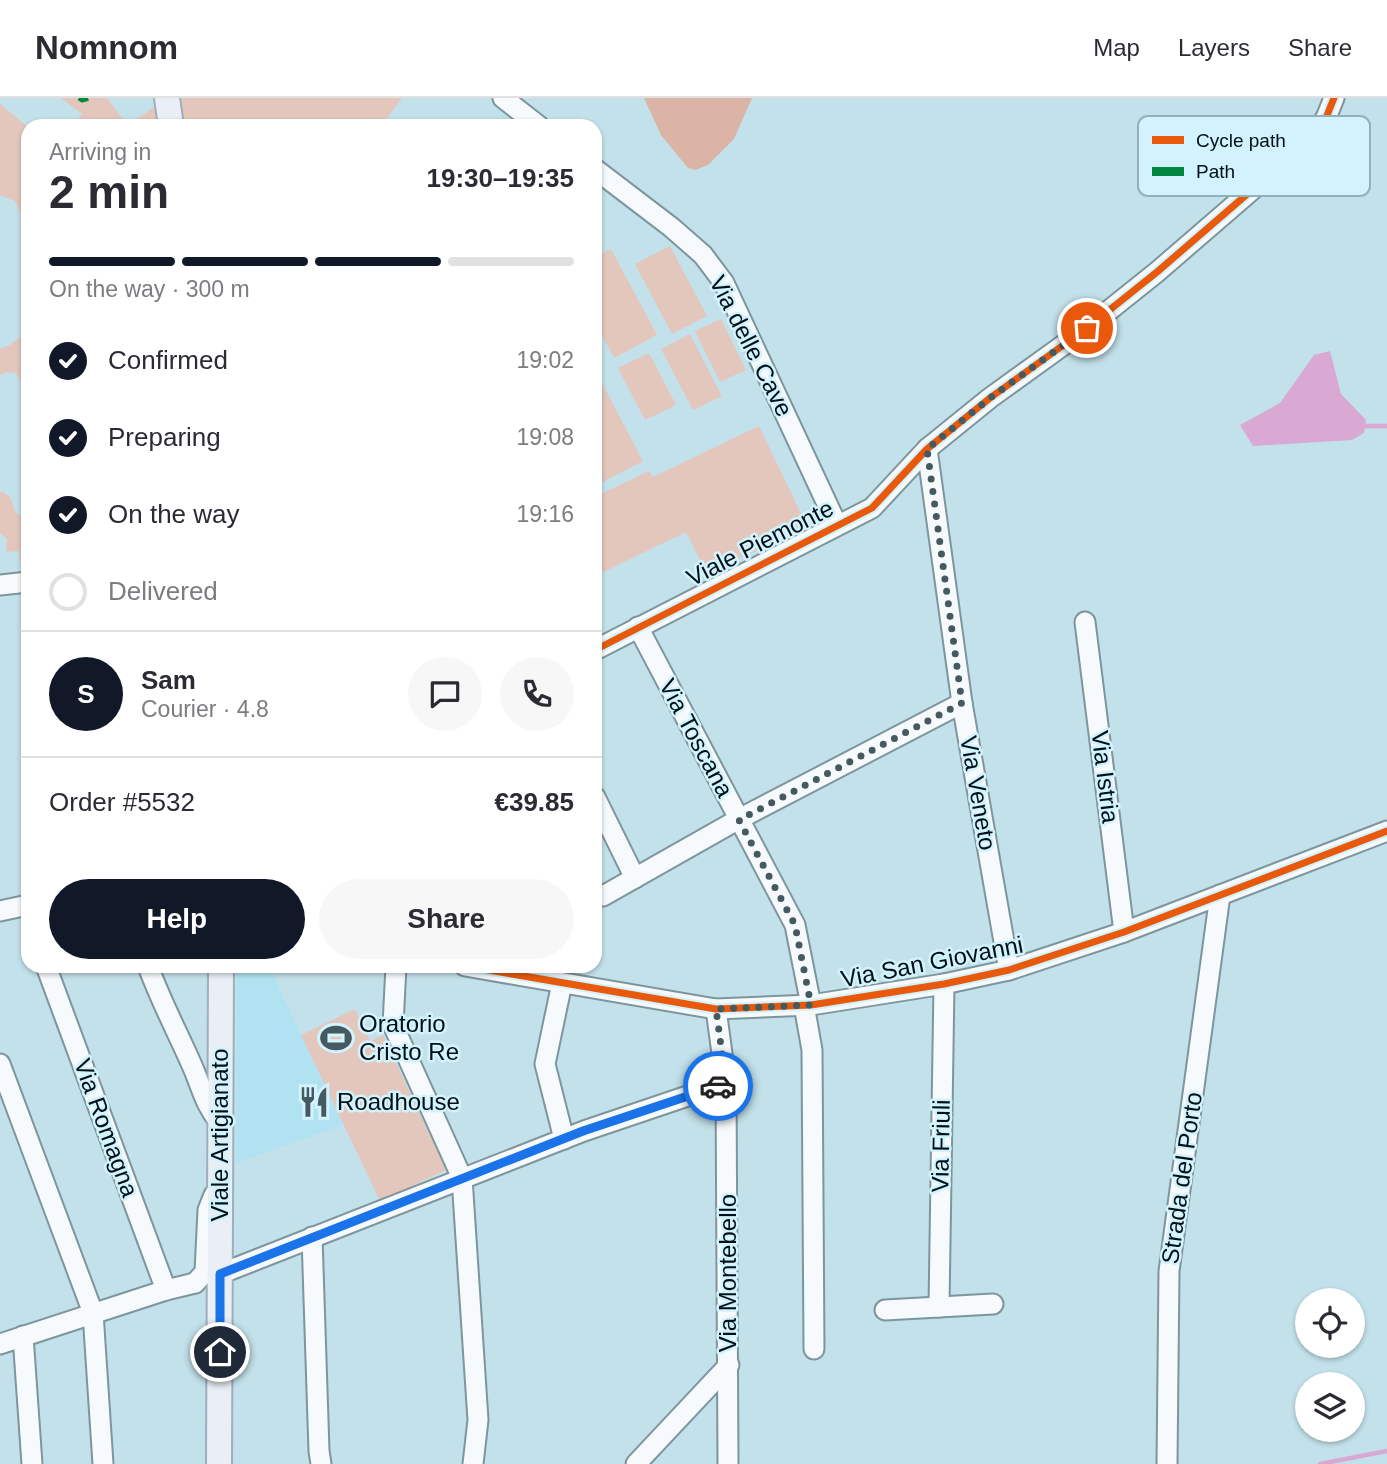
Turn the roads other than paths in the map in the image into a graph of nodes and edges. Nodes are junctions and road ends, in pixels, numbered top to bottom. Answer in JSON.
{"nodes":[{"id":1,"x":167,"y":98,"type":"edge"},
{"id":2,"x":503,"y":98,"type":"edge"},
{"id":3,"x":1334,"y":98,"type":"edge"},
{"id":4,"x":1327,"y":116,"type":"edge"},
{"id":5,"x":170,"y":119,"type":"edge"},
{"id":6,"x":530,"y":119,"type":"edge"},
{"id":7,"x":602,"y":174,"type":"edge"},
{"id":8,"x":1244,"y":196,"type":"edge"},
{"id":9,"x":927,"y":449,"type":"junction"},
{"id":10,"x":837,"y":525,"type":"junction"},
{"id":11,"x":21,"y":583,"type":"edge"},
{"id":12,"x":0,"y":586,"type":"edge"},
{"id":13,"x":1085,"y":622,"type":"dead end"},
{"id":14,"x":638,"y":627,"type":"junction"},
{"id":15,"x":602,"y":646,"type":"edge"},
{"id":16,"x":962,"y":703,"type":"junction"},
{"id":17,"x":602,"y":811,"type":"edge"},
{"id":18,"x":739,"y":820,"type":"junction"},
{"id":19,"x":1387,"y":831,"type":"edge"},
{"id":20,"x":635,"y":878,"type":"junction"},
{"id":21,"x":1220,"y":895,"type":"junction"},
{"id":22,"x":602,"y":896,"type":"edge"},
{"id":23,"x":21,"y":910,"type":"edge"},
{"id":24,"x":0,"y":911,"type":"edge"},
{"id":25,"x":1124,"y":932,"type":"junction"},
{"id":26,"x":1009,"y":970,"type":"junction"},
{"id":27,"x":49,"y":973,"type":"edge"},
{"id":28,"x":150,"y":973,"type":"edge"},
{"id":29,"x":221,"y":973,"type":"edge"},
{"id":30,"x":396,"y":973,"type":"edge"},
{"id":31,"x":505,"y":973,"type":"edge"},
{"id":32,"x":562,"y":983,"type":"junction"},
{"id":33,"x":944,"y":984,"type":"junction"},
{"id":34,"x":807,"y":1005,"type":"junction"},
{"id":35,"x":716,"y":1009,"type":"junction"},
{"id":36,"x":0,"y":1065,"type":"edge"},
{"id":37,"x":726,"y":1083,"type":"junction"},
{"id":38,"x":220,"y":1123,"type":"junction"},
{"id":39,"x":564,"y":1139,"type":"junction"},
{"id":40,"x":221,"y":1177,"type":"junction"},
{"id":41,"x":462,"y":1178,"type":"junction"},
{"id":42,"x":312,"y":1237,"type":"junction"},
{"id":43,"x":220,"y":1274,"type":"junction"},
{"id":44,"x":195,"y":1283,"type":"junction"},
{"id":45,"x":166,"y":1290,"type":"junction"},
{"id":46,"x":220,"y":1303,"type":"junction"},
{"id":47,"x":993,"y":1304,"type":"dead end"},
{"id":48,"x":939,"y":1307,"type":"junction"},
{"id":49,"x":885,"y":1310,"type":"dead end"},
{"id":50,"x":93,"y":1313,"type":"junction"},
{"id":51,"x":23,"y":1336,"type":"junction"},
{"id":52,"x":0,"y":1344,"type":"edge"},
{"id":53,"x":814,"y":1349,"type":"dead end"},
{"id":54,"x":729,"y":1365,"type":"junction"},
{"id":55,"x":219,"y":1426,"type":"junction"},
{"id":56,"x":32,"y":1464,"type":"edge"},
{"id":57,"x":103,"y":1464,"type":"edge"},
{"id":58,"x":219,"y":1464,"type":"edge"},
{"id":59,"x":228,"y":1464,"type":"edge"},
{"id":60,"x":321,"y":1464,"type":"edge"},
{"id":61,"x":473,"y":1464,"type":"edge"},
{"id":62,"x":636,"y":1464,"type":"edge"},
{"id":63,"x":727,"y":1464,"type":"edge"},
{"id":64,"x":1167,"y":1464,"type":"edge"}],
"edges":[{"from":1,"to":5,"type":"main road"},
{"from":2,"to":6,"type":"street"},
{"from":3,"to":4,"type":"street","name":"Viale Piemonte"},
{"from":7,"to":10,"type":"street","name":"Via delle Cave"},
{"from":8,"to":9,"type":"street","name":"Viale Piemonte"},
{"from":9,"to":10,"type":"street","name":"Viale Piemonte"},
{"from":9,"to":16,"type":"street","name":"Via Veneto"},
{"from":10,"to":14,"type":"street","name":"Viale Piemonte"},
{"from":11,"to":12,"type":"street"},
{"from":13,"to":25,"type":"street","name":"Via Istria"},
{"from":14,"to":15,"type":"street","name":"Viale Piemonte"},
{"from":14,"to":18,"type":"street","name":"Via Toscana"},
{"from":16,"to":18,"type":"street"},
{"from":16,"to":26,"type":"street","name":"Via Veneto"},
{"from":17,"to":20,"type":"street"},
{"from":18,"to":20,"type":"street"},
{"from":18,"to":34,"type":"street","name":"Via Toscana"},
{"from":19,"to":21,"type":"street","name":"Via San Giovanni"},
{"from":20,"to":22,"type":"street"},
{"from":21,"to":25,"type":"street","name":"Via San Giovanni"},
{"from":21,"to":64,"type":"street","name":"Strada del Porto"},
{"from":23,"to":24,"type":"street"},
{"from":25,"to":26,"type":"street","name":"Via San Giovanni"},
{"from":26,"to":33,"type":"street","name":"Via San Giovanni"},
{"from":27,"to":45,"type":"street","name":"Via Romagna"},
{"from":28,"to":38,"type":"street"},
{"from":29,"to":38,"type":"main road","name":"Viale Artigianato"},
{"from":30,"to":41,"type":"street"},
{"from":31,"to":32,"type":"street","name":"Via San Giovanni"},
{"from":32,"to":35,"type":"street","name":"Via San Giovanni"},
{"from":32,"to":39,"type":"street"},
{"from":33,"to":34,"type":"street","name":"Via San Giovanni"},
{"from":33,"to":48,"type":"street","name":"Via Friuli"},
{"from":34,"to":35,"type":"street","name":"Via San Giovanni"},
{"from":34,"to":53,"type":"street","name":"Via Toscana"},
{"from":35,"to":37,"type":"street","name":"Via Montebello"},
{"from":36,"to":50,"type":"street"},
{"from":37,"to":39,"type":"street"},
{"from":37,"to":54,"type":"street","name":"Via Montebello"},
{"from":38,"to":40,"type":"main road","name":"Viale Artigianato"},
{"from":39,"to":41,"type":"street"},
{"from":40,"to":43,"type":"main road","name":"Viale Artigianato"},
{"from":40,"to":44,"type":"street"},
{"from":41,"to":42,"type":"street"},
{"from":41,"to":61,"type":"street"},
{"from":42,"to":43,"type":"street"},
{"from":42,"to":60,"type":"street"},
{"from":43,"to":46,"type":"main road","name":"Viale Artigianato"},
{"from":44,"to":45,"type":"street"},
{"from":44,"to":55,"type":"street"},
{"from":45,"to":50,"type":"street"},
{"from":46,"to":55,"type":"main road","name":"Viale Artigianato"},
{"from":46,"to":59,"type":"street","name":"Viale Artigianato"},
{"from":47,"to":48,"type":"street"},
{"from":48,"to":49,"type":"street"},
{"from":50,"to":51,"type":"street"},
{"from":50,"to":57,"type":"street"},
{"from":51,"to":52,"type":"street"},
{"from":51,"to":56,"type":"street"},
{"from":54,"to":62,"type":"street"},
{"from":54,"to":63,"type":"street","name":"Via Montebello"},
{"from":55,"to":58,"type":"main road","name":"Viale Artigianato"}]}
